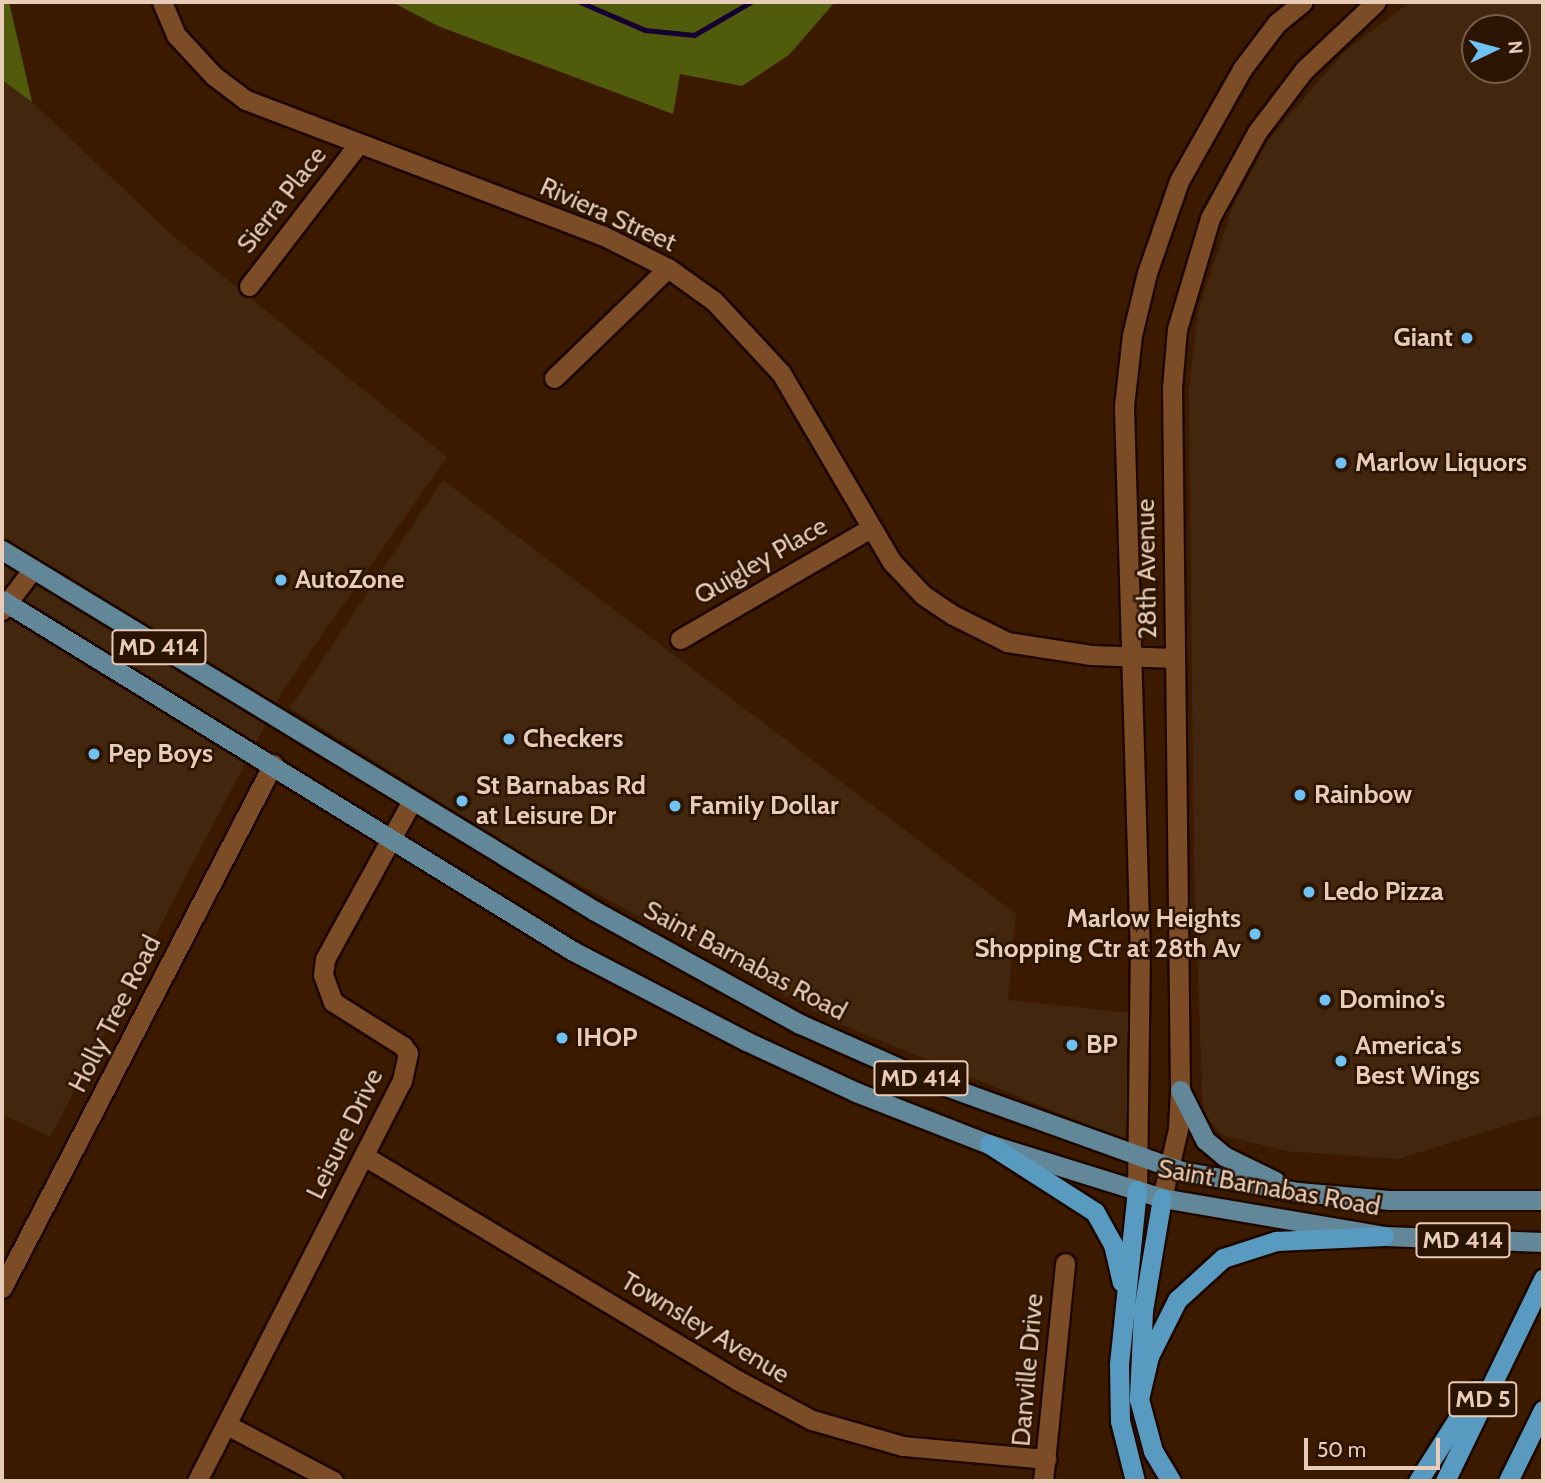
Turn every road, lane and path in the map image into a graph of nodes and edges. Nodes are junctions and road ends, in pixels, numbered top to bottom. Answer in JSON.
{"nodes":[{"id":1,"x":162,"y":2,"type":"edge"},
{"id":2,"x":1303,"y":2,"type":"edge"},
{"id":3,"x":1376,"y":2,"type":"edge"},
{"id":4,"x":357,"y":146,"type":"junction"},
{"id":5,"x":668,"y":268,"type":"junction"},
{"id":6,"x":249,"y":286,"type":"dead end"},
{"id":7,"x":554,"y":378,"type":"dead end"},
{"id":8,"x":869,"y":528,"type":"junction"},
{"id":9,"x":2,"y":550,"type":"edge"},
{"id":10,"x":32,"y":570,"type":"junction"},
{"id":11,"x":4,"y":605,"type":"edge"},
{"id":12,"x":680,"y":639,"type":"dead end"},
{"id":13,"x":1130,"y":656,"type":"junction"},
{"id":14,"x":1175,"y":658,"type":"junction"},
{"id":15,"x":273,"y":764,"type":"junction"},
{"id":16,"x":412,"y":801,"type":"junction"},
{"id":17,"x":391,"y":837,"type":"junction"},
{"id":18,"x":1180,"y":1090,"type":"junction"},
{"id":19,"x":989,"y":1144,"type":"junction"},
{"id":20,"x":366,"y":1157,"type":"junction"},
{"id":21,"x":1140,"y":1157,"type":"junction"},
{"id":22,"x":1170,"y":1167,"type":"junction"},
{"id":23,"x":1137,"y":1190,"type":"junction"},
{"id":24,"x":1298,"y":1192,"type":"junction"},
{"id":25,"x":1162,"y":1198,"type":"junction"},
{"id":26,"x":1543,"y":1200,"type":"edge"},
{"id":27,"x":1384,"y":1236,"type":"junction"},
{"id":28,"x":1543,"y":1242,"type":"edge"},
{"id":29,"x":1065,"y":1263,"type":"dead end"},
{"id":30,"x":1543,"y":1279,"type":"edge"},
{"id":31,"x":2,"y":1288,"type":"edge"},
{"id":32,"x":1125,"y":1297,"type":"junction"},
{"id":33,"x":1522,"y":1318,"type":"junction"},
{"id":34,"x":1139,"y":1399,"type":"junction"},
{"id":35,"x":1543,"y":1410,"type":"edge"},
{"id":36,"x":227,"y":1425,"type":"junction"},
{"id":37,"x":1046,"y":1459,"type":"junction"},
{"id":38,"x":197,"y":1481,"type":"edge"},
{"id":39,"x":333,"y":1481,"type":"edge"},
{"id":40,"x":1044,"y":1481,"type":"edge"},
{"id":41,"x":1135,"y":1481,"type":"edge"},
{"id":42,"x":1171,"y":1481,"type":"edge"},
{"id":43,"x":1418,"y":1481,"type":"edge"},
{"id":44,"x":1445,"y":1481,"type":"edge"},
{"id":45,"x":1508,"y":1481,"type":"edge"}],
"edges":[{"from":1,"to":4,"type":"street","name":"Riviera Street"},
{"from":2,"to":13,"type":"street","name":"28th Avenue"},
{"from":3,"to":14,"type":"street","name":"28th Avenue"},
{"from":4,"to":5,"type":"street","name":"Riviera Street"},
{"from":4,"to":6,"type":"street","name":"Sierra Place"},
{"from":5,"to":7,"type":"street"},
{"from":5,"to":8,"type":"street","name":"Riviera Street"},
{"from":8,"to":12,"type":"street","name":"Quigley Place"},
{"from":8,"to":13,"type":"street","name":"Riviera Street"},
{"from":9,"to":10,"type":"main road","name":"Saint Barnabas Road","number":"MD 414"},
{"from":10,"to":11,"type":"street"},
{"from":10,"to":16,"type":"main road","name":"Saint Barnabas Road","number":"MD 414"},
{"from":11,"to":15,"type":"main road","name":"Saint Barnabas Road","number":"MD 414"},
{"from":13,"to":14,"type":"street","name":"Riviera Street"},
{"from":13,"to":21,"type":"street","name":"28th Avenue"},
{"from":14,"to":18,"type":"street","name":"28th Avenue"},
{"from":15,"to":17,"type":"main road","name":"Saint Barnabas Road","number":"MD 414"},
{"from":15,"to":31,"type":"street","name":"Holly Tree Road"},
{"from":16,"to":17,"type":"street","name":"Leisure Drive"},
{"from":16,"to":21,"type":"main road","name":"Saint Barnabas Road","number":"MD 414"},
{"from":17,"to":19,"type":"main road","name":"Saint Barnabas Road","number":"MD 414"},
{"from":17,"to":20,"type":"street","name":"Leisure Drive"},
{"from":18,"to":22,"type":"street","name":"28th Avenue"},
{"from":18,"to":24,"type":"main road"},
{"from":19,"to":23,"type":"main road","name":"Saint Barnabas Road","number":"MD 414"},
{"from":19,"to":32,"type":"highway"},
{"from":20,"to":36,"type":"street","name":"Leisure Drive"},
{"from":20,"to":37,"type":"street","name":"Townsley Avenue"},
{"from":21,"to":22,"type":"main road","name":"Saint Barnabas Road","number":"MD 414"},
{"from":21,"to":23,"type":"street","name":"28th Avenue"},
{"from":22,"to":24,"type":"main road","name":"Saint Barnabas Road","number":"MD 414"},
{"from":22,"to":25,"type":"street","name":"28th Avenue"},
{"from":23,"to":25,"type":"main road","name":"Saint Barnabas Road","number":"MD 414"},
{"from":23,"to":32,"type":"highway"},
{"from":24,"to":26,"type":"main road","name":"Saint Barnabas Road","number":"MD 414"},
{"from":25,"to":27,"type":"main road","name":"Saint Barnabas Road","number":"MD 414"},
{"from":25,"to":34,"type":"highway"},
{"from":27,"to":28,"type":"main road","name":"Saint Barnabas Road","number":"MD 414"},
{"from":27,"to":34,"type":"highway"},
{"from":29,"to":37,"type":"street","name":"Danville Drive"},
{"from":30,"to":33,"type":"highway","number":"MD 5"},
{"from":32,"to":41,"type":"highway"},
{"from":33,"to":43,"type":"highway"},
{"from":33,"to":44,"type":"highway","number":"MD 5"},
{"from":34,"to":42,"type":"highway"},
{"from":35,"to":45,"type":"highway","number":"MD 5"},
{"from":36,"to":38,"type":"street","name":"Leisure Drive"},
{"from":36,"to":39,"type":"street"},
{"from":37,"to":40,"type":"street","name":"Danville Drive"}]}
